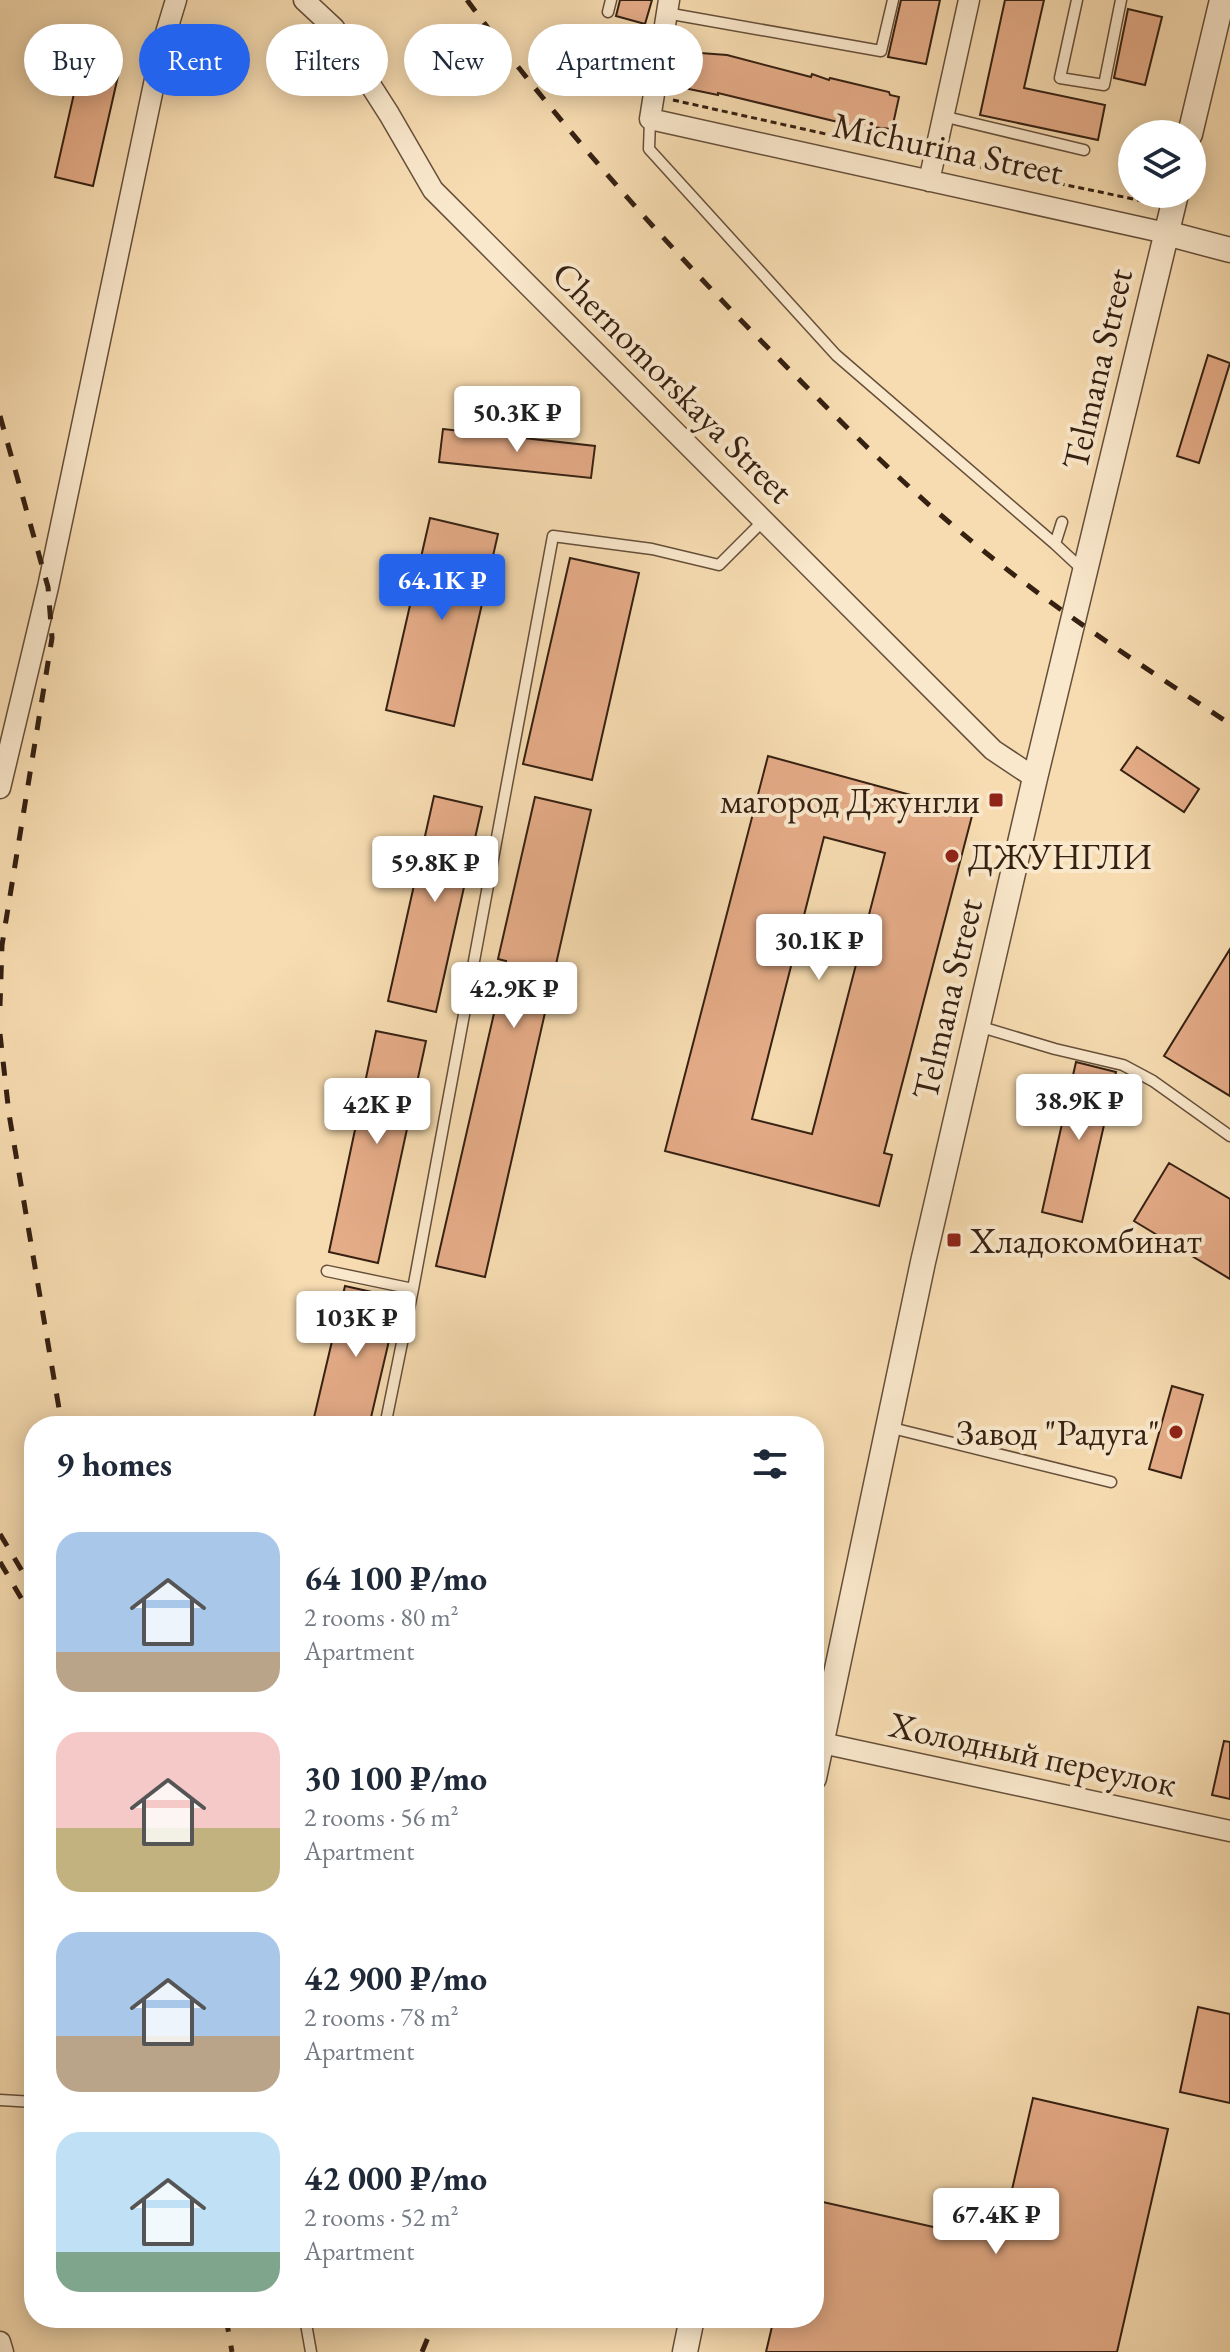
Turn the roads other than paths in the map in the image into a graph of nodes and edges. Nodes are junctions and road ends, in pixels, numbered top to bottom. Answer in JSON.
{"nodes":[{"id":1,"x":176,"y":0,"type":"edge"},
{"id":2,"x":304,"y":0,"type":"edge"},
{"id":3,"x":611,"y":0,"type":"edge"},
{"id":4,"x":893,"y":0,"type":"edge"},
{"id":5,"x":969,"y":0,"type":"edge"},
{"id":6,"x":1077,"y":0,"type":"edge"},
{"id":7,"x":1121,"y":0,"type":"edge"},
{"id":8,"x":1222,"y":0,"type":"edge"},
{"id":9,"x":668,"y":7,"type":"edge"},
{"id":10,"x":608,"y":12,"type":"dead end"},
{"id":11,"x":942,"y":116,"type":"junction"},
{"id":12,"x":650,"y":119,"type":"junction"},
{"id":13,"x":1193,"y":120,"type":"edge"},
{"id":14,"x":1084,"y":150,"type":"dead end"},
{"id":15,"x":929,"y":181,"type":"junction"},
{"id":16,"x":1172,"y":208,"type":"edge"},
{"id":17,"x":1166,"y":233,"type":"junction"},
{"id":18,"x":1230,"y":250,"type":"edge"},
{"id":19,"x":763,"y":521,"type":"junction"},
{"id":20,"x":1062,"y":522,"type":"dead end"},
{"id":21,"x":1055,"y":544,"type":"junction"},
{"id":22,"x":1085,"y":572,"type":"junction"},
{"id":23,"x":1035,"y":778,"type":"junction"},
{"id":24,"x":0,"y":788,"type":"edge"},
{"id":25,"x":978,"y":1026,"type":"junction"},
{"id":26,"x":1230,"y":1136,"type":"edge"},
{"id":27,"x":327,"y":1271,"type":"dead end"},
{"id":28,"x":413,"y":1289,"type":"junction"},
{"id":29,"x":387,"y":1416,"type":"edge"},
{"id":30,"x":886,"y":1427,"type":"junction"},
{"id":31,"x":1111,"y":1482,"type":"dead end"},
{"id":32,"x":824,"y":1733,"type":"edge"},
{"id":33,"x":824,"y":1743,"type":"edge"},
{"id":34,"x":1230,"y":1831,"type":"edge"},
{"id":35,"x":0,"y":2100,"type":"edge"},
{"id":36,"x":24,"y":2101,"type":"edge"},
{"id":37,"x":307,"y":2328,"type":"edge"},
{"id":38,"x":690,"y":2328,"type":"edge"},
{"id":39,"x":0,"y":2342,"type":"edge"},
{"id":40,"x":3,"y":2352,"type":"edge"},
{"id":41,"x":311,"y":2352,"type":"edge"},
{"id":42,"x":685,"y":2352,"type":"edge"}],
"edges":[{"from":1,"to":24,"type":"street"},
{"from":2,"to":19,"type":"street","name":"Chernomorskaya Street"},
{"from":3,"to":10,"type":"lane"},
{"from":4,"to":9,"type":"lane"},
{"from":5,"to":11,"type":"street"},
{"from":6,"to":7,"type":"lane"},
{"from":8,"to":13,"type":"street"},
{"from":9,"to":12,"type":"street"},
{"from":11,"to":14,"type":"lane"},
{"from":11,"to":15,"type":"street"},
{"from":12,"to":15,"type":"street","name":"Michurina Street"},
{"from":12,"to":21,"type":"lane"},
{"from":15,"to":17,"type":"street","name":"Michurina Street"},
{"from":16,"to":17,"type":"street","name":"Telmana Street"},
{"from":17,"to":18,"type":"street","name":"Michurina Street"},
{"from":17,"to":22,"type":"street","name":"Telmana Street"},
{"from":19,"to":23,"type":"street","name":"Chernomorskaya Street"},
{"from":19,"to":28,"type":"lane"},
{"from":20,"to":21,"type":"lane"},
{"from":21,"to":22,"type":"lane"},
{"from":22,"to":23,"type":"street","name":"Telmana Street"},
{"from":23,"to":25,"type":"street","name":"Telmana Street"},
{"from":25,"to":26,"type":"lane"},
{"from":25,"to":30,"type":"street","name":"Telmana Street"},
{"from":27,"to":28,"type":"lane"},
{"from":28,"to":29,"type":"lane"},
{"from":30,"to":31,"type":"lane"},
{"from":30,"to":32,"type":"street","name":"Telmana Street"},
{"from":33,"to":34,"type":"street","name":"Холодный переулок"},
{"from":35,"to":36,"type":"lane"},
{"from":37,"to":41,"type":"lane"},
{"from":38,"to":42,"type":"street"},
{"from":39,"to":40,"type":"street"}]}
